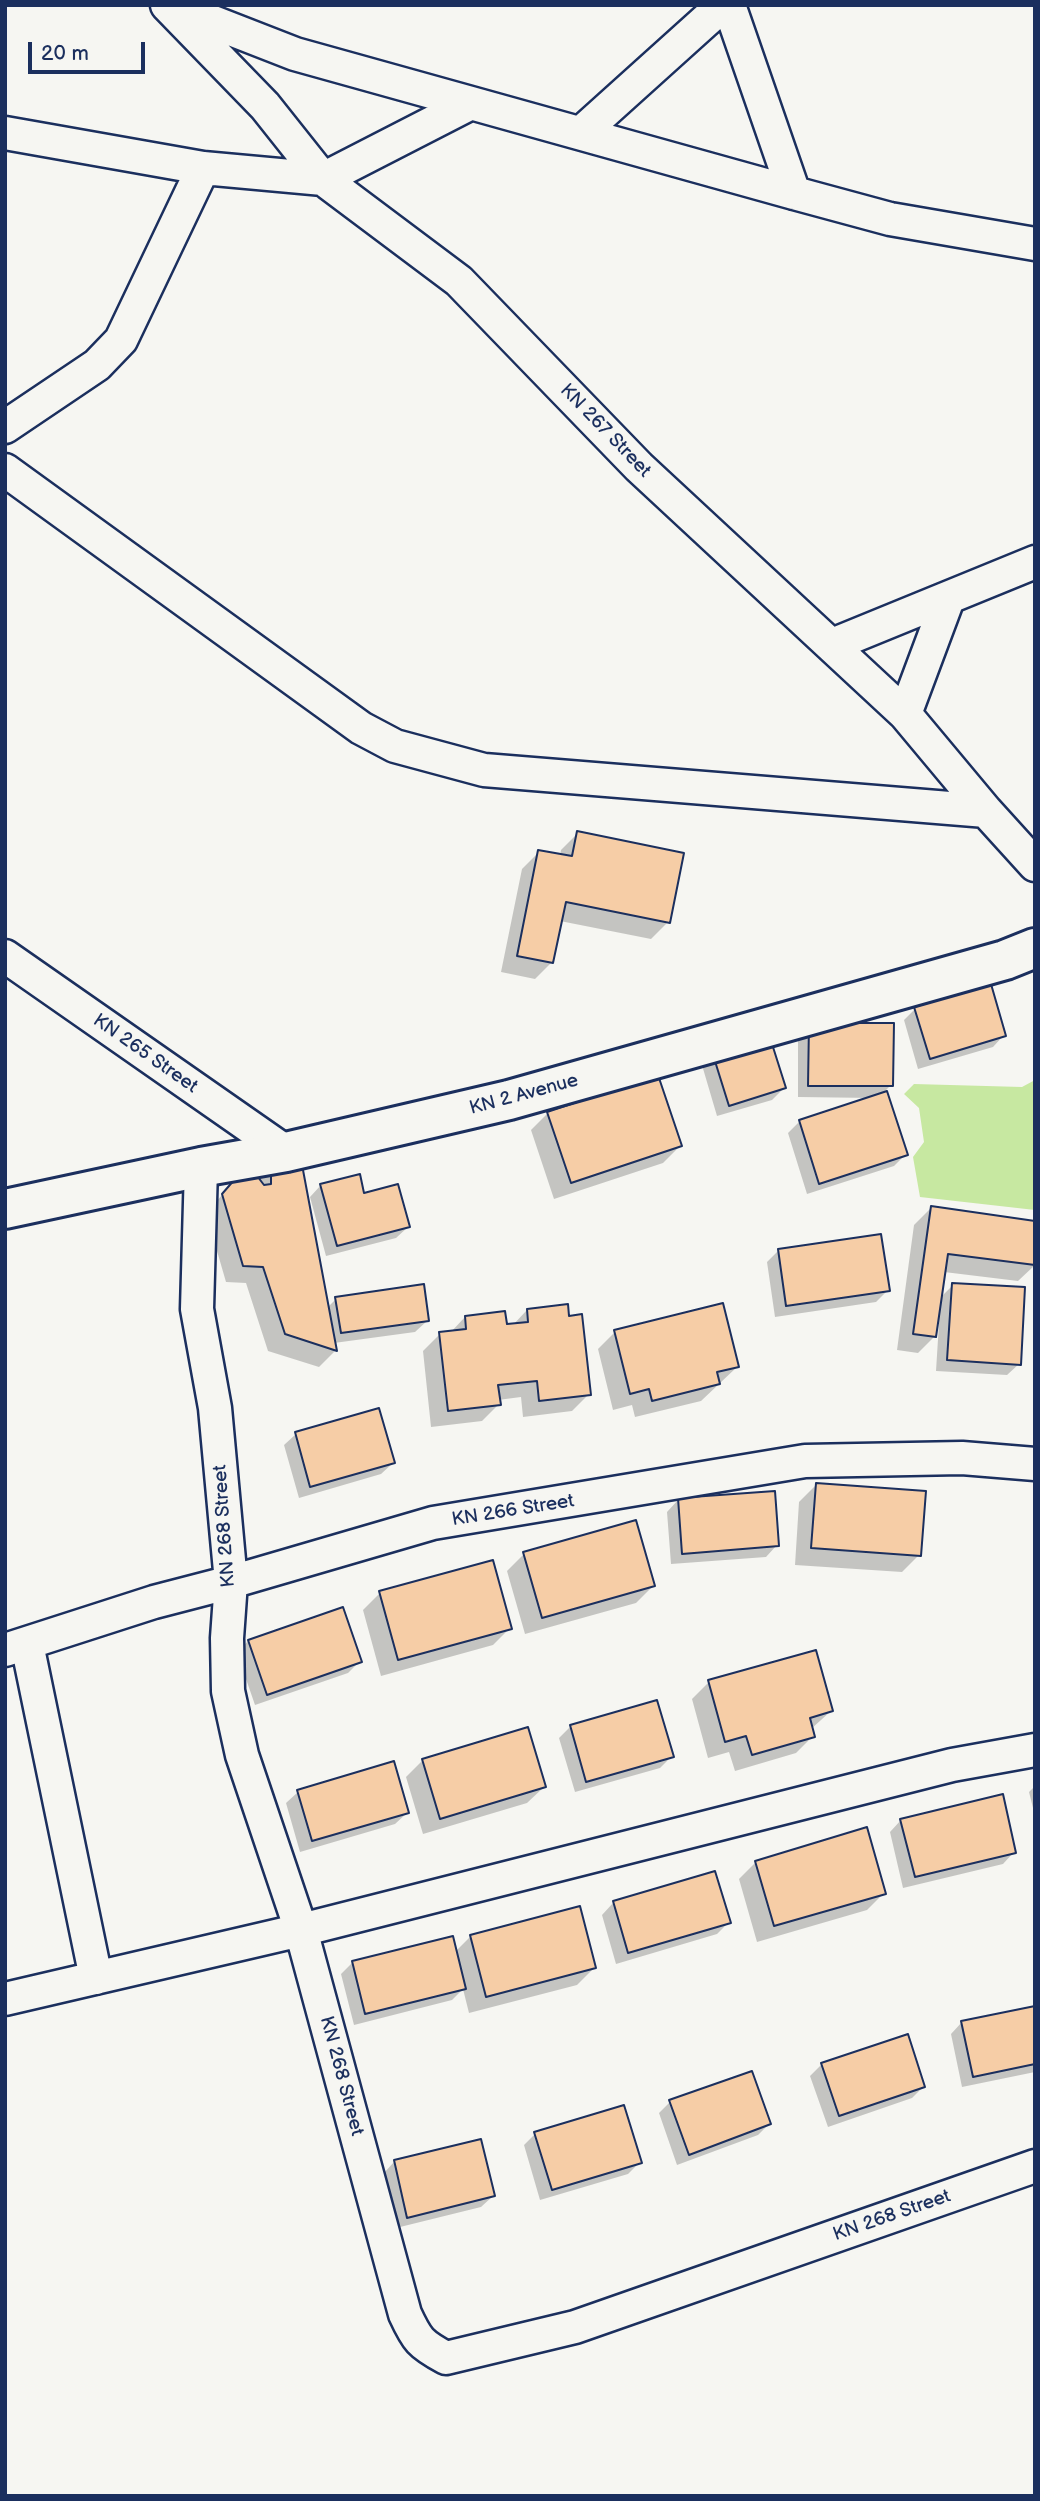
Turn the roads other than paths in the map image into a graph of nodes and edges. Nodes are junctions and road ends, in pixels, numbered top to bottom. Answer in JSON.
{"nodes":[{"id":1,"x":168,"y":5,"type":"edge"},
{"id":2,"x":723,"y":5,"type":"edge"},
{"id":3,"x":729,"y":5,"type":"edge"},
{"id":4,"x":471,"y":103,"type":"junction"},
{"id":5,"x":5,"y":133,"type":"edge"},
{"id":6,"x":581,"y":133,"type":"junction"},
{"id":7,"x":203,"y":168,"type":"junction"},
{"id":8,"x":323,"y":179,"type":"junction"},
{"id":9,"x":794,"y":193,"type":"junction"},
{"id":10,"x":1035,"y":244,"type":"edge"},
{"id":11,"x":5,"y":427,"type":"edge"},
{"id":12,"x":5,"y":470,"type":"edge"},
{"id":13,"x":1035,"y":562,"type":"edge"},
{"id":14,"x":948,"y":599,"type":"junction"},
{"id":15,"x":832,"y":645,"type":"junction"},
{"id":16,"x":905,"y":714,"type":"junction"},
{"id":17,"x":986,"y":811,"type":"junction"},
{"id":18,"x":1035,"y":865,"type":"edge"},
{"id":19,"x":1035,"y":948,"type":"edge"},
{"id":20,"x":5,"y":956,"type":"edge"},
{"id":21,"x":286,"y":1152,"type":"junction"},
{"id":22,"x":201,"y":1167,"type":"junction"},
{"id":23,"x":5,"y":1209,"type":"edge"},
{"id":24,"x":1035,"y":1464,"type":"edge"},
{"id":25,"x":231,"y":1582,"type":"junction"},
{"id":26,"x":16,"y":1647,"type":"edge"},
{"id":27,"x":1035,"y":1750,"type":"edge"},
{"id":28,"x":301,"y":1930,"type":"junction"},
{"id":29,"x":96,"y":1978,"type":"junction"},
{"id":30,"x":5,"y":1999,"type":"edge"},
{"id":31,"x":1035,"y":2166,"type":"edge"}],
"edges":[{"from":1,"to":4,"type":"street"},
{"from":1,"to":8,"type":"street","name":"KN 267 Street"},
{"from":2,"to":6,"type":"street"},
{"from":3,"to":9,"type":"street"},
{"from":4,"to":6,"type":"street"},
{"from":4,"to":8,"type":"street"},
{"from":5,"to":7,"type":"street"},
{"from":6,"to":9,"type":"street"},
{"from":7,"to":8,"type":"street"},
{"from":7,"to":11,"type":"street"},
{"from":8,"to":15,"type":"street","name":"KN 267 Street"},
{"from":9,"to":10,"type":"street"},
{"from":12,"to":17,"type":"street"},
{"from":13,"to":14,"type":"street"},
{"from":14,"to":15,"type":"street"},
{"from":14,"to":16,"type":"street"},
{"from":15,"to":16,"type":"street","name":"KN 267 Street"},
{"from":16,"to":17,"type":"street","name":"KN 267 Street"},
{"from":17,"to":18,"type":"street","name":"KN 267 Street"},
{"from":19,"to":21,"type":"main road","name":"KN 2 Avenue"},
{"from":20,"to":21,"type":"street","name":"KN 265 Street"},
{"from":21,"to":22,"type":"main road","name":"KN 2 Avenue"},
{"from":22,"to":23,"type":"main road","name":"KN 2 Avenue"},
{"from":22,"to":25,"type":"street","name":"KN 268 Street"},
{"from":24,"to":25,"type":"street","name":"KN 266 Street"},
{"from":25,"to":26,"type":"street","name":"KN 266 Street"},
{"from":25,"to":28,"type":"street","name":"KN 268 Street"},
{"from":26,"to":29,"type":"street"},
{"from":27,"to":28,"type":"street"},
{"from":28,"to":29,"type":"street"},
{"from":28,"to":31,"type":"street","name":"KN 268 Street"},
{"from":29,"to":30,"type":"street"}]}
